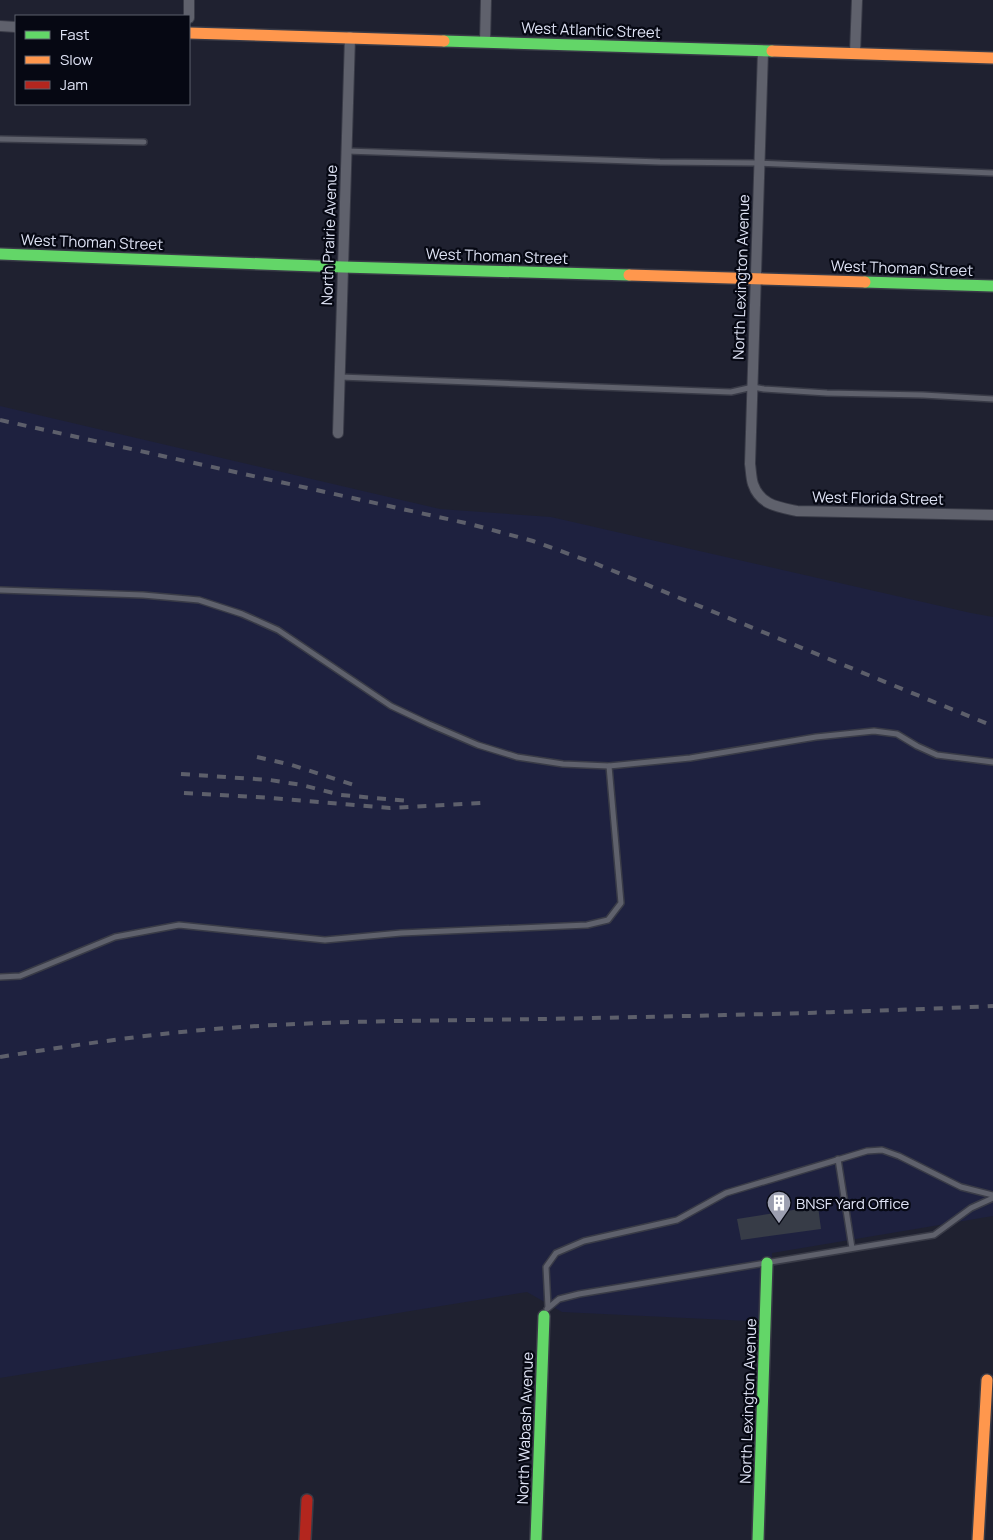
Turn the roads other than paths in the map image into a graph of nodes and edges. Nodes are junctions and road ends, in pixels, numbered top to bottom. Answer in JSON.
{"nodes":[{"id":1,"x":189,"y":0,"type":"edge"},
{"id":2,"x":486,"y":0,"type":"edge"},
{"id":3,"x":857,"y":0,"type":"edge"},
{"id":4,"x":189,"y":15,"type":"edge"},
{"id":5,"x":0,"y":26,"type":"edge"},
{"id":6,"x":15,"y":27,"type":"edge"},
{"id":7,"x":190,"y":32,"type":"edge"},
{"id":8,"x":350,"y":37,"type":"junction"},
{"id":9,"x":485,"y":42,"type":"junction"},
{"id":10,"x":763,"y":51,"type":"junction"},
{"id":11,"x":855,"y":53,"type":"junction"},
{"id":12,"x":993,"y":58,"type":"edge"},
{"id":13,"x":0,"y":139,"type":"edge"},
{"id":14,"x":144,"y":142,"type":"dead end"},
{"id":15,"x":346,"y":151,"type":"junction"},
{"id":16,"x":759,"y":163,"type":"junction"},
{"id":17,"x":993,"y":174,"type":"edge"},
{"id":18,"x":0,"y":254,"type":"edge"},
{"id":19,"x":343,"y":267,"type":"junction"},
{"id":20,"x":756,"y":279,"type":"junction"},
{"id":21,"x":993,"y":286,"type":"edge"},
{"id":22,"x":340,"y":377,"type":"junction"},
{"id":23,"x":752,"y":387,"type":"junction"},
{"id":24,"x":993,"y":399,"type":"edge"},
{"id":25,"x":338,"y":433,"type":"dead end"},
{"id":26,"x":763,"y":501,"type":"joint"},
{"id":27,"x":993,"y":515,"type":"edge"},
{"id":28,"x":0,"y":590,"type":"edge"},
{"id":29,"x":993,"y":762,"type":"edge"},
{"id":30,"x":609,"y":766,"type":"junction"},
{"id":31,"x":0,"y":977,"type":"edge"},
{"id":32,"x":838,"y":1159,"type":"junction"},
{"id":33,"x":993,"y":1196,"type":"edge"},
{"id":34,"x":852,"y":1248,"type":"junction"},
{"id":35,"x":767,"y":1262,"type":"junction"},
{"id":36,"x":546,"y":1312,"type":"junction"},
{"id":37,"x":987,"y":1380,"type":"dead end"},
{"id":38,"x":307,"y":1500,"type":"dead end"},
{"id":39,"x":305,"y":1540,"type":"edge"},
{"id":40,"x":536,"y":1540,"type":"edge"},
{"id":41,"x":758,"y":1540,"type":"edge"},
{"id":42,"x":978,"y":1540,"type":"edge"}],
"edges":[{"from":1,"to":4,"type":"street"},
{"from":2,"to":9,"type":"street"},
{"from":3,"to":11,"type":"street"},
{"from":5,"to":6,"type":"street"},
{"from":7,"to":8,"type":"street","name":"West Atlantic Street"},
{"from":8,"to":9,"type":"street","name":"West Atlantic Street"},
{"from":8,"to":15,"type":"street","name":"North Prairie Avenue"},
{"from":9,"to":10,"type":"street","name":"West Atlantic Street"},
{"from":10,"to":11,"type":"street","name":"West Atlantic Street"},
{"from":10,"to":16,"type":"street","name":"North Lexington Avenue"},
{"from":11,"to":12,"type":"street","name":"West Atlantic Street"},
{"from":13,"to":14,"type":"lane"},
{"from":15,"to":16,"type":"lane"},
{"from":15,"to":19,"type":"street","name":"North Prairie Avenue"},
{"from":16,"to":17,"type":"lane"},
{"from":16,"to":20,"type":"street","name":"North Lexington Avenue"},
{"from":18,"to":19,"type":"street","name":"West Thoman Street"},
{"from":19,"to":20,"type":"street","name":"West Thoman Street"},
{"from":19,"to":22,"type":"street","name":"North Prairie Avenue"},
{"from":20,"to":21,"type":"street","name":"West Thoman Street"},
{"from":20,"to":23,"type":"street","name":"North Lexington Avenue"},
{"from":22,"to":23,"type":"lane"},
{"from":22,"to":25,"type":"street","name":"North Prairie Avenue"},
{"from":23,"to":24,"type":"lane"},
{"from":23,"to":26,"type":"street","name":"North Lexington Avenue"},
{"from":26,"to":27,"type":"street","name":"West Florida Street"},
{"from":28,"to":30,"type":"lane"},
{"from":29,"to":30,"type":"lane"},
{"from":30,"to":31,"type":"lane"},
{"from":32,"to":33,"type":"lane"},
{"from":32,"to":34,"type":"lane"},
{"from":32,"to":36,"type":"lane"},
{"from":33,"to":34,"type":"lane"},
{"from":34,"to":35,"type":"lane"},
{"from":35,"to":36,"type":"lane"},
{"from":35,"to":41,"type":"street","name":"North Lexington Avenue"},
{"from":36,"to":40,"type":"street","name":"North Wabash Avenue"},
{"from":37,"to":42,"type":"street"},
{"from":38,"to":39,"type":"street"}]}
